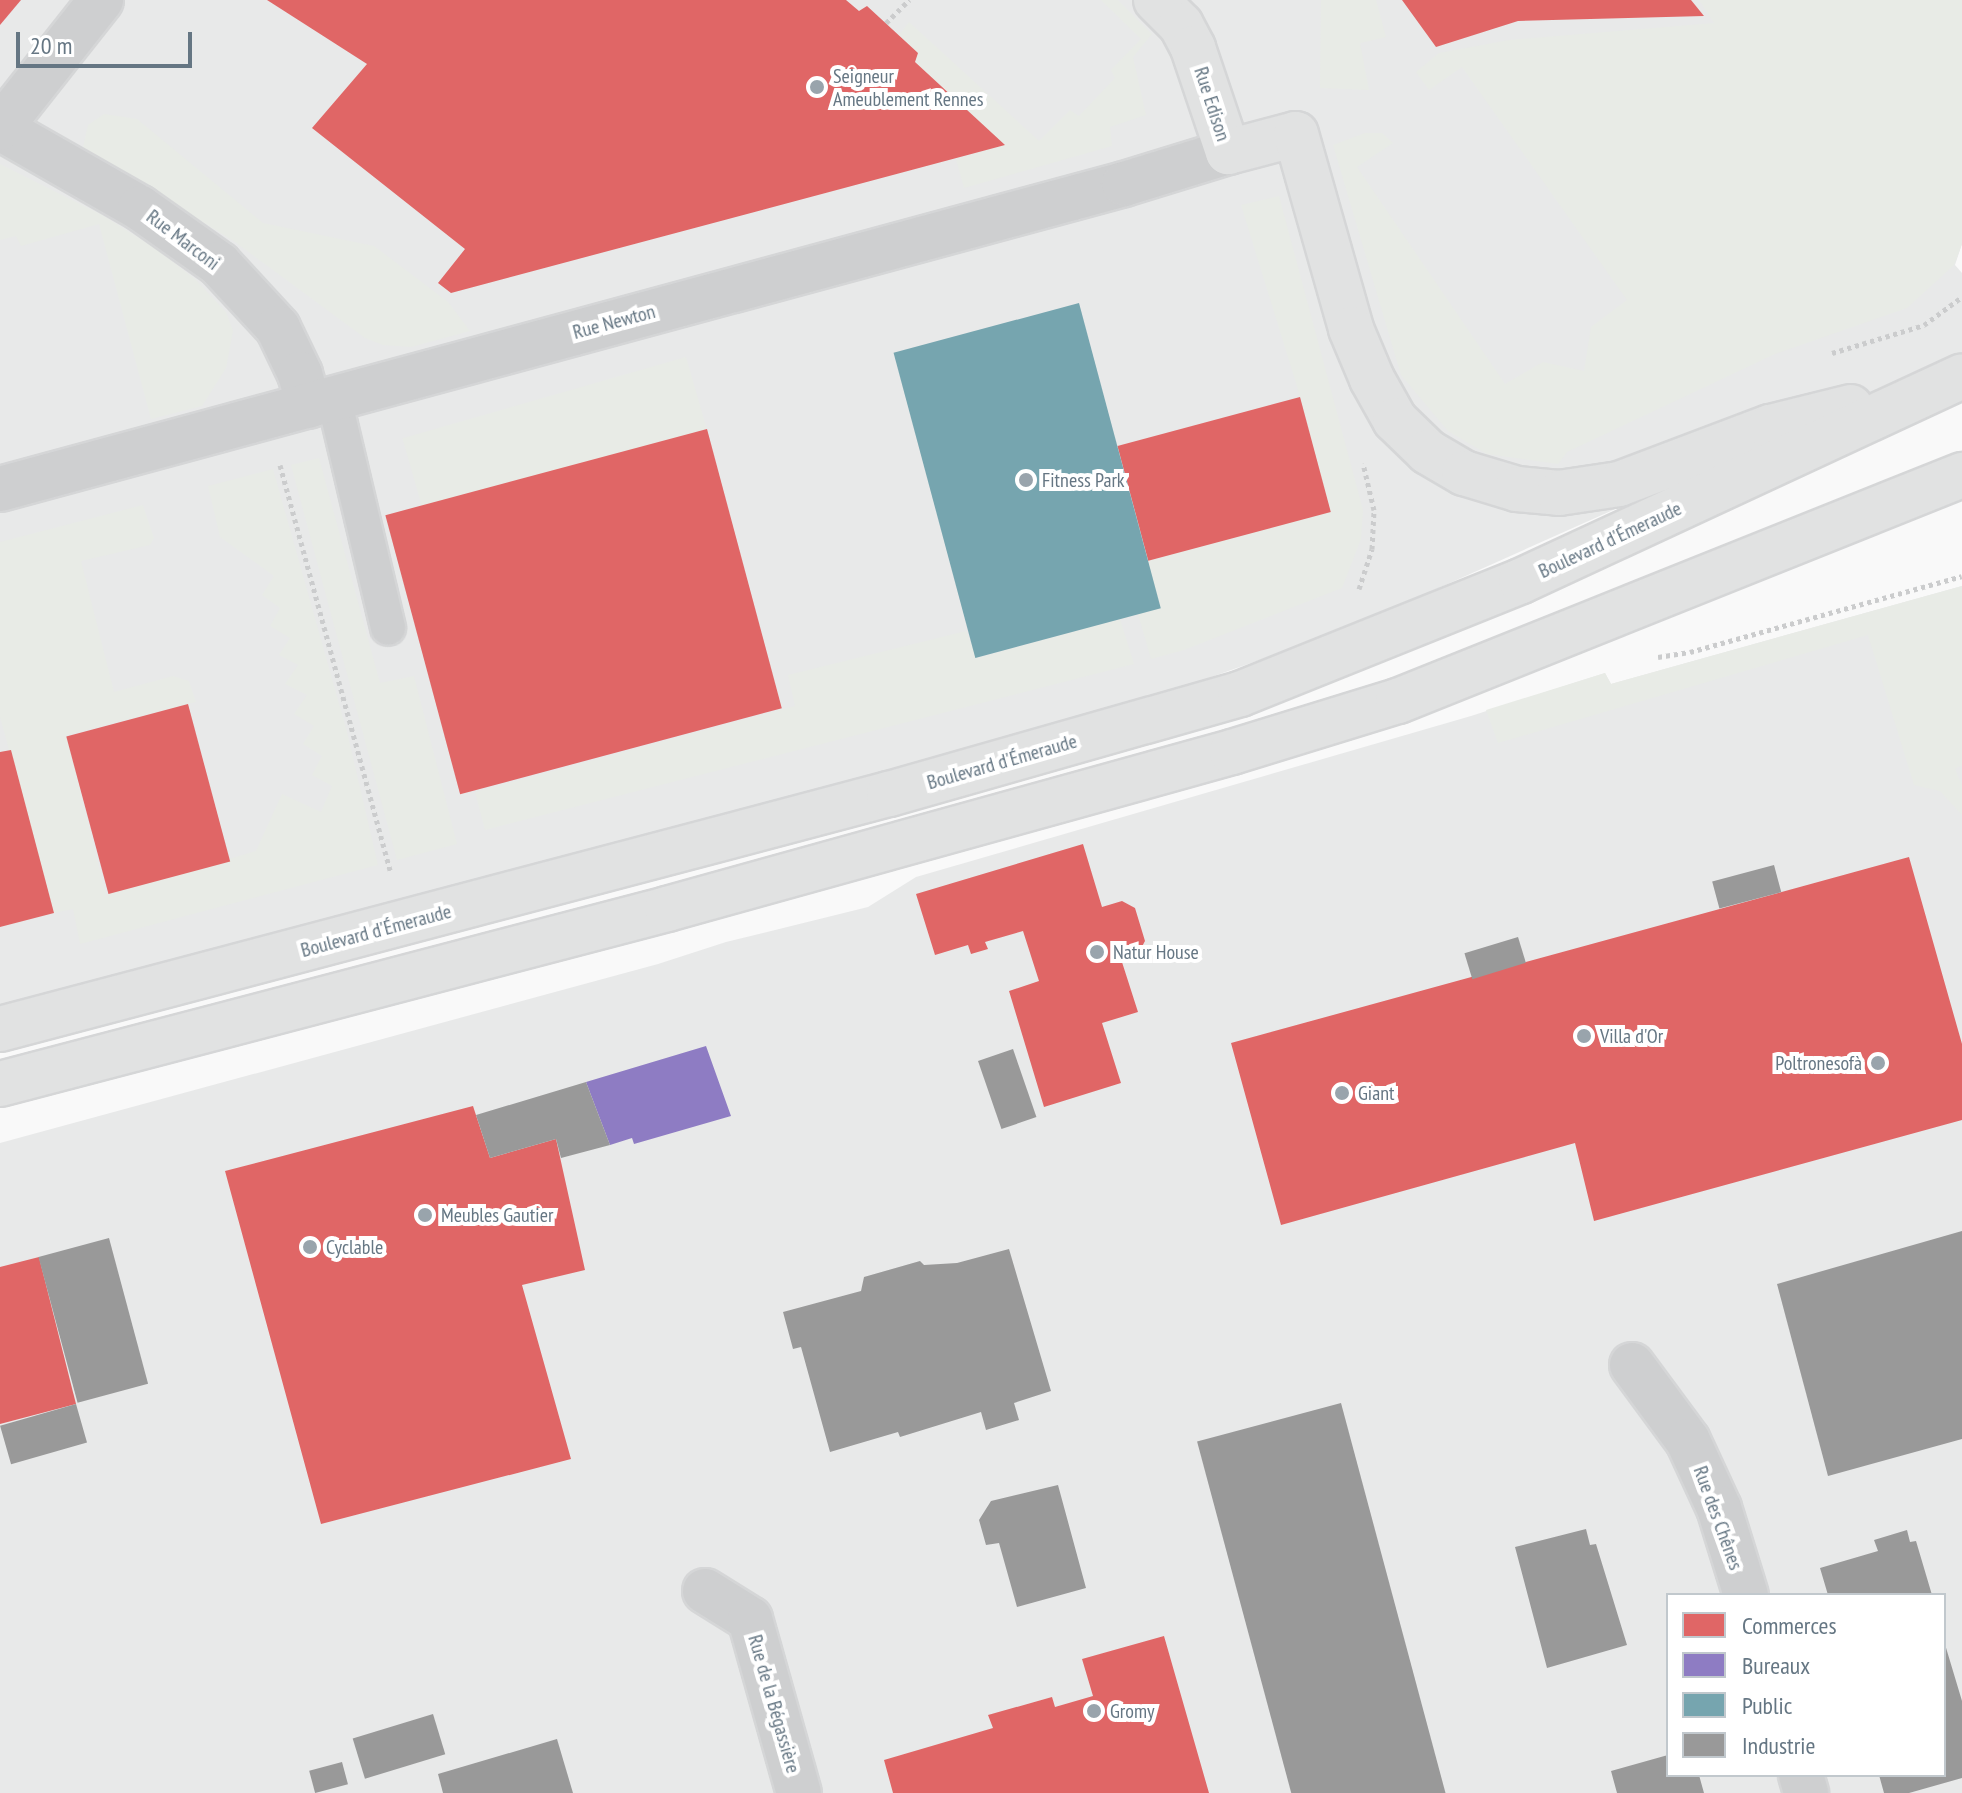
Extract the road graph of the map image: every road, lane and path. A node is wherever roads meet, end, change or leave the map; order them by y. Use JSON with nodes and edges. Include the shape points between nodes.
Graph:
{"nodes":[{"id":1,"x":101,"y":0,"type":"edge"},
{"id":2,"x":909,"y":0,"type":"edge"},
{"id":3,"x":1156,"y":0,"type":"edge"},
{"id":4,"x":886,"y":23,"type":"dead end"},
{"id":5,"x":0,"y":128,"type":"edge"},
{"id":6,"x":1228,"y":152,"type":"junction"},
{"id":7,"x":1962,"y":297,"type":"edge"},
{"id":8,"x":1829,"y":354,"type":"dead end"},
{"id":9,"x":1956,"y":379,"type":"edge"},
{"id":10,"x":322,"y":402,"type":"junction"},
{"id":11,"x":265,"y":417,"type":"junction"},
{"id":12,"x":1395,"y":420,"type":"junction"},
{"id":13,"x":1962,"y":475,"type":"edge"},
{"id":14,"x":0,"y":489,"type":"edge"},
{"id":15,"x":1371,"y":588,"type":"dead end"},
{"id":16,"x":388,"y":628,"type":"dead end"},
{"id":17,"x":405,"y":866,"type":"dead end"},
{"id":18,"x":390,"y":870,"type":"junction"},
{"id":19,"x":376,"y":874,"type":"dead end"},
{"id":20,"x":0,"y":1029,"type":"edge"},
{"id":21,"x":0,"y":1084,"type":"edge"},
{"id":22,"x":1632,"y":1365,"type":"dead end"},
{"id":23,"x":705,"y":1591,"type":"dead end"},
{"id":24,"x":1745,"y":1593,"type":"edge"},
{"id":25,"x":799,"y":1793,"type":"edge"}],
"edges":[{"from":1,"to":5,"type":"street"},
{"from":2,"to":4,"type":"path"},
{"from":3,"to":6,"type":"main road","name":"Rue Edison","via":[[1181,25],[1193,48]]},
{"from":5,"to":10,"type":"street","name":"Rue Marconi","via":[[140,208],[219,264],[278,328],[300,374]]},
{"from":6,"to":10,"type":"street","name":"Rue Newton"},
{"from":6,"to":12,"type":"main road","name":"Rue Edison","via":[[1296,134],[1351,329]]},
{"from":7,"to":8,"type":"path","via":[[1924,325]]},
{"from":9,"to":12,"type":"main road","via":[[1770,427],[1619,484],[1559,493],[1517,489],[1464,473],[1428,452]]},
{"from":9,"to":20,"type":"main road","name":"Boulevard d'Émeraude","via":[[1521,581],[1240,694],[889,794]]},
{"from":10,"to":11,"type":"street","name":"Rue Newton"},
{"from":10,"to":16,"type":"lane"},
{"from":11,"to":14,"type":"street","name":"Rue Newton"},
{"from":11,"to":18,"type":"path"},
{"from":12,"to":15,"type":"path","via":[[1366,448],[1363,467],[1374,510],[1372,549],[1358,593]]},
{"from":13,"to":21,"type":"main road","via":[[1398,701],[667,909]]},
{"from":17,"to":18,"type":"path"},
{"from":18,"to":19,"type":"path"},
{"from":22,"to":24,"type":"street","name":"Rue des Chênes","via":[[1688,1441],[1719,1508]]},
{"from":23,"to":25,"type":"street","name":"Rue de la Bégassière","via":[[750,1619]]}]}
